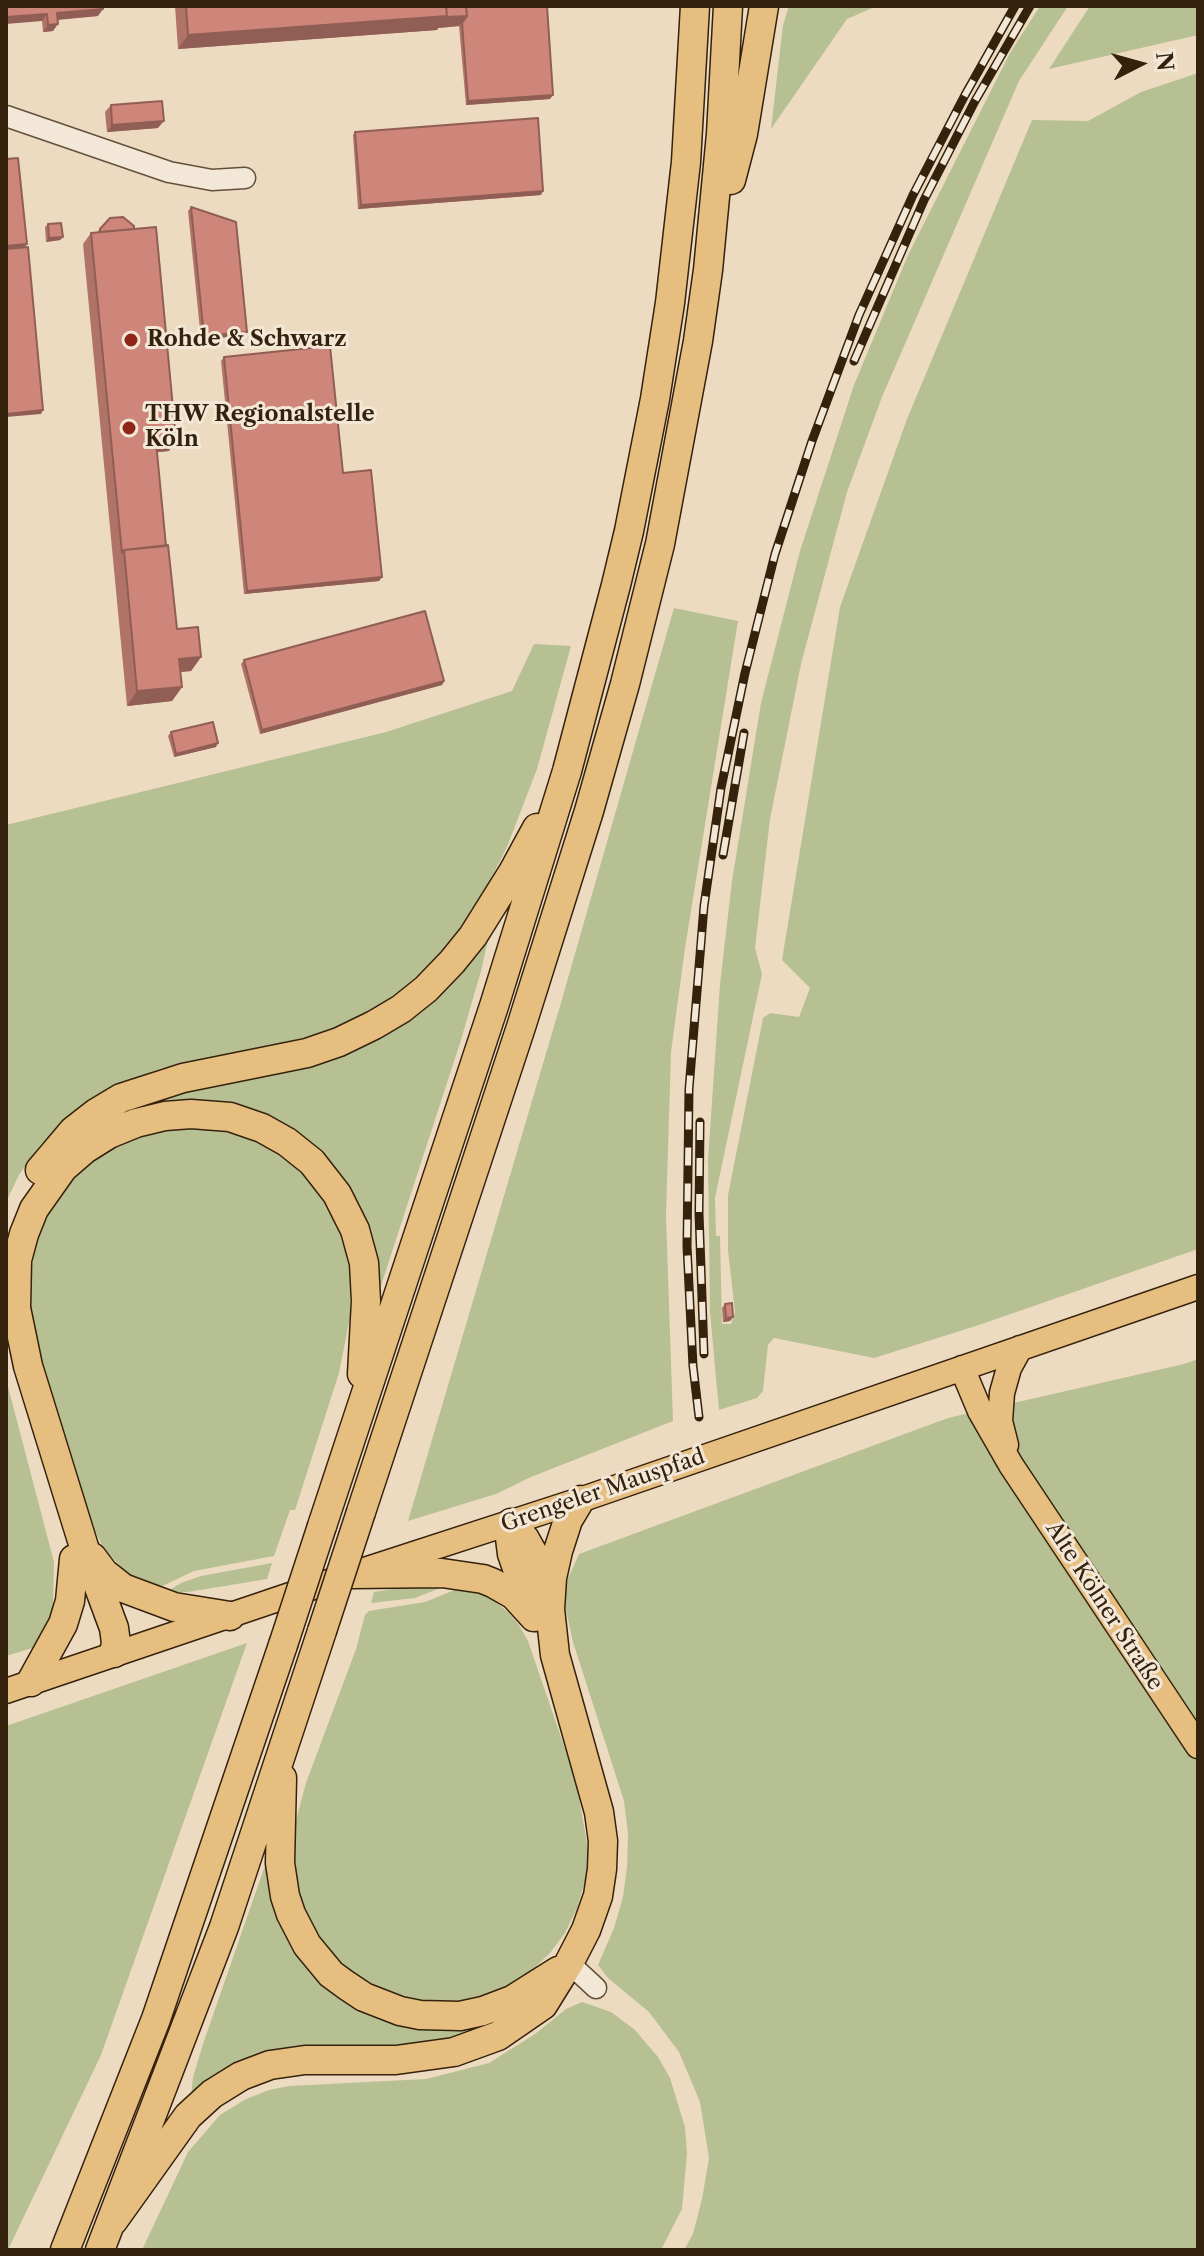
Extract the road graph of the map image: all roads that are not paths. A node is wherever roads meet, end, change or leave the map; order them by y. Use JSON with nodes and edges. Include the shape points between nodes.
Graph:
{"nodes":[{"id":1,"x":728,"y":6,"type":"edge"},
{"id":2,"x":764,"y":6,"type":"edge"},
{"id":3,"x":692,"y":13,"type":"edge"},
{"id":4,"x":6,"y":116,"type":"edge"},
{"id":5,"x":245,"y":178,"type":"dead end"},
{"id":6,"x":708,"y":270,"type":"junction"},
{"id":7,"x":567,"y":771,"type":"junction"},
{"id":8,"x":6,"y":1246,"type":"edge"},
{"id":9,"x":1198,"y":1287,"type":"edge"},
{"id":10,"x":6,"y":1333,"type":"edge"},
{"id":11,"x":1020,"y":1348,"type":"junction"},
{"id":12,"x":962,"y":1368,"type":"junction"},
{"id":13,"x":361,"y":1409,"type":"junction"},
{"id":14,"x":1011,"y":1465,"type":"junction"},
{"id":15,"x":580,"y":1500,"type":"junction"},
{"id":16,"x":511,"y":1523,"type":"junction"},
{"id":17,"x":79,"y":1553,"type":"junction"},
{"id":18,"x":352,"y":1574,"type":"junction"},
{"id":19,"x":542,"y":1613,"type":"junction"},
{"id":20,"x":230,"y":1616,"type":"junction"},
{"id":21,"x":114,"y":1653,"type":"junction"},
{"id":22,"x":18,"y":1686,"type":"edge"},
{"id":23,"x":284,"y":1745,"type":"junction"},
{"id":24,"x":1198,"y":1746,"type":"edge"},
{"id":25,"x":569,"y":1963,"type":"junction"},
{"id":26,"x":596,"y":1988,"type":"dead end"},
{"id":27,"x":113,"y":2221,"type":"junction"},
{"id":28,"x":65,"y":2250,"type":"edge"},
{"id":29,"x":100,"y":2250,"type":"edge"}],
"edges":[{"from":1,"to":6,"type":"highway"},
{"from":2,"to":6,"type":"highway","via":[[743,134]]},
{"from":3,"to":7,"type":"highway","via":[[686,162],[663,356],[629,531]]},
{"from":4,"to":5,"type":"street","via":[[169,172],[212,180]]},
{"from":6,"to":23,"type":"highway","bridge":true,"via":[[660,544],[589,811]]},
{"from":7,"to":8,"type":"highway","via":[[486,916],[426,989],[401,1009],[339,1042],[183,1078],[121,1098],[96,1113],[73,1131],[35,1176]]},
{"from":7,"to":13,"type":"highway"},
{"from":9,"to":11,"type":"main road","name":"Grengeler Mauspfad"},
{"from":10,"to":17,"type":"highway"},
{"from":11,"to":12,"type":"main road","name":"Grengeler Mauspfad"},
{"from":11,"to":14,"type":"main road","name":"Alte Kölner Straße","via":[[1004,1382],[1000,1409]]},
{"from":12,"to":14,"type":"main road","name":"Alte Kölner Straße"},
{"from":12,"to":15,"type":"main road","name":"Grengeler Mauspfad"},
{"from":13,"to":17,"type":"highway","via":[[364,1263],[337,1194],[312,1162],[262,1128],[211,1114],[165,1116],[109,1134],[63,1168],[47,1188],[24,1234],[15,1284],[28,1366]]},
{"from":13,"to":28,"type":"highway","bridge":true,"via":[[156,2019]]},
{"from":14,"to":24,"type":"main road","name":"Alte Kölner Straße"},
{"from":15,"to":16,"type":"main road","name":"Grengeler Mauspfad"},
{"from":15,"to":19,"type":"highway","via":[[568,1520]]},
{"from":16,"to":18,"type":"main road","name":"Grengeler Mauspfad"},
{"from":16,"to":19,"type":"highway","via":[[534,1555]]},
{"from":17,"to":20,"type":"highway","via":[[123,1588],[174,1607]]},
{"from":17,"to":21,"type":"highway","via":[[94,1627]]},
{"from":17,"to":22,"type":"highway","via":[[63,1624]]},
{"from":18,"to":19,"type":"highway","via":[[442,1573],[483,1579]]},
{"from":18,"to":20,"type":"main road","name":"Grengeler Mauspfad"},
{"from":19,"to":25,"type":"highway","via":[[592,1782],[603,1841],[598,1896]]},
{"from":20,"to":21,"type":"main road","name":"Grengeler Mauspfad"},
{"from":21,"to":22,"type":"main road","name":"Grengeler Mauspfad"},
{"from":23,"to":25,"type":"highway","via":[[280,1863],[285,1896],[307,1945],[331,1974],[381,2005],[420,2015],[460,2016],[512,2000]]},
{"from":23,"to":27,"type":"highway","via":[[224,1927]]},
{"from":25,"to":26,"type":"street"},
{"from":25,"to":27,"type":"highway","via":[[543,2005],[498,2036],[467,2049],[415,2058],[305,2060],[241,2076],[188,2116]]},
{"from":27,"to":29,"type":"highway"}]}
